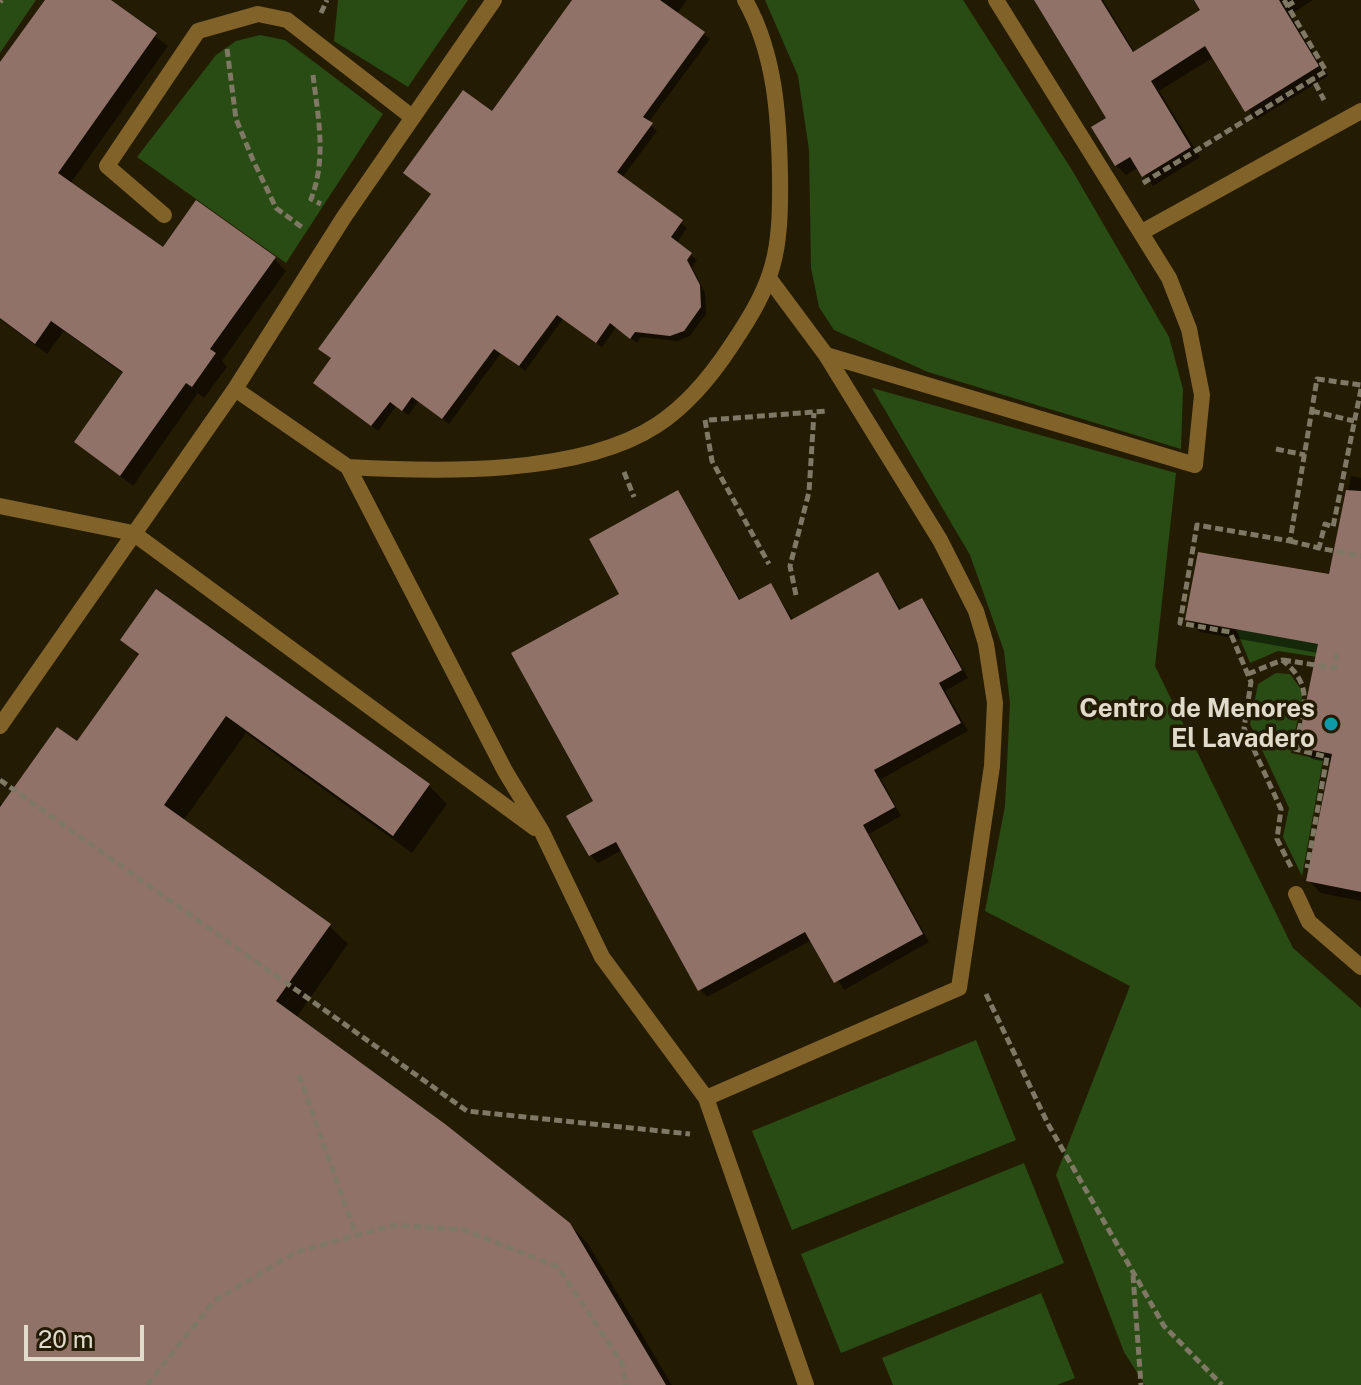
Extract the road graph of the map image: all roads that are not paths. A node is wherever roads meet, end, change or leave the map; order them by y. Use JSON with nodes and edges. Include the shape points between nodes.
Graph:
{"nodes":[{"id":1,"x":494,"y":0,"type":"edge"},
{"id":2,"x":745,"y":0,"type":"edge"},
{"id":3,"x":996,"y":0,"type":"edge"},
{"id":4,"x":1361,"y":111,"type":"edge"},
{"id":5,"x":412,"y":117,"type":"junction"},
{"id":6,"x":164,"y":215,"type":"dead end"},
{"id":7,"x":1142,"y":232,"type":"junction"},
{"id":8,"x":771,"y":281,"type":"junction"},
{"id":9,"x":826,"y":355,"type":"junction"},
{"id":10,"x":235,"y":389,"type":"junction"},
{"id":11,"x":348,"y":467,"type":"junction"},
{"id":12,"x":0,"y":506,"type":"edge"},
{"id":13,"x":133,"y":533,"type":"junction"},
{"id":14,"x":0,"y":726,"type":"edge"},
{"id":15,"x":542,"y":832,"type":"junction"},
{"id":16,"x":1296,"y":886,"type":"road end"},
{"id":17,"x":1360,"y":964,"type":"edge"},
{"id":18,"x":706,"y":1098,"type":"junction"},
{"id":19,"x":806,"y":1385,"type":"edge"}],
"edges":[{"from":1,"to":5,"type":"lane"},
{"from":2,"to":8,"type":"lane","via":[[758,23],[779,110],[781,222]]},
{"from":3,"to":7,"type":"lane"},
{"from":4,"to":7,"type":"lane"},
{"from":5,"to":6,"type":"lane","via":[[287,20],[258,14],[198,31],[107,166]]},
{"from":5,"to":10,"type":"lane"},
{"from":7,"to":9,"type":"lane","via":[[1169,278],[1189,329],[1202,395],[1195,465]]},
{"from":8,"to":9,"type":"lane"},
{"from":8,"to":11,"type":"lane","via":[[700,386],[657,425],[612,445],[535,466]]},
{"from":9,"to":18,"type":"lane","via":[[940,540],[976,611],[986,644],[995,703],[992,766],[959,988]]},
{"from":10,"to":11,"type":"lane"},
{"from":10,"to":13,"type":"lane"},
{"from":11,"to":15,"type":"lane","via":[[505,771]]},
{"from":12,"to":13,"type":"lane"},
{"from":13,"to":14,"type":"lane"},
{"from":13,"to":15,"type":"lane"},
{"from":15,"to":18,"type":"lane","via":[[602,957]]},
{"from":16,"to":17,"type":"lane","via":[[1309,922]]},
{"from":18,"to":19,"type":"lane"}]}
